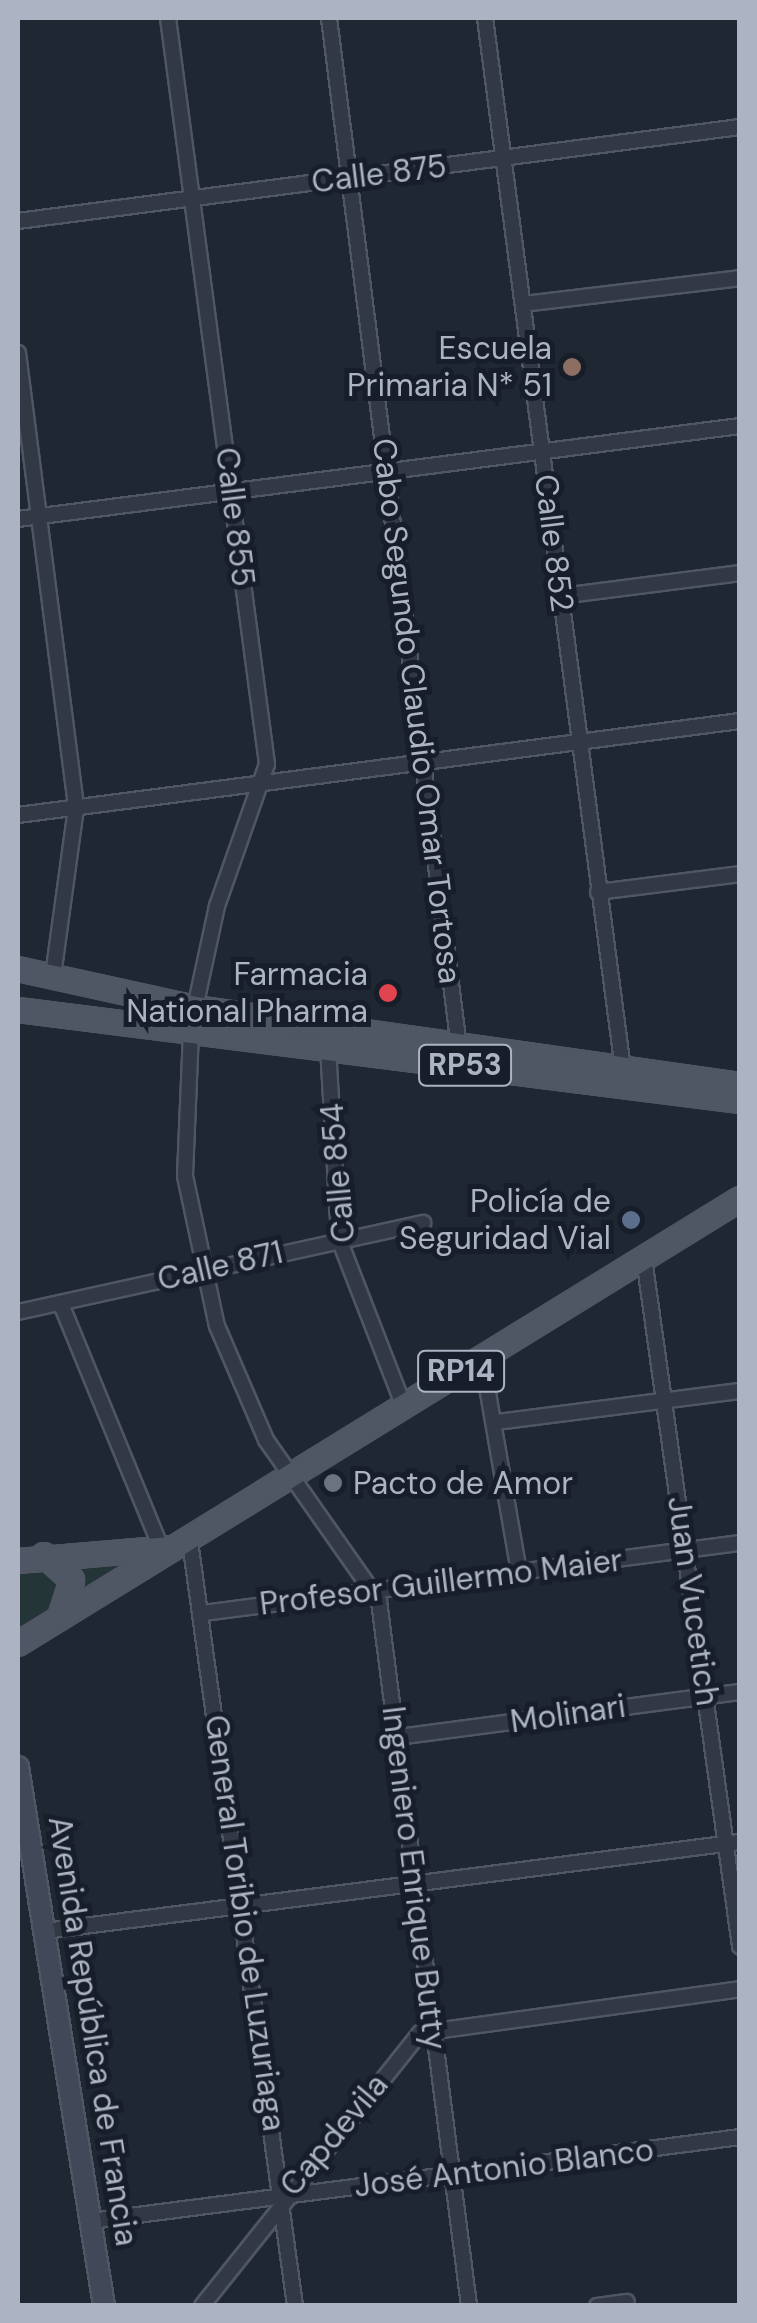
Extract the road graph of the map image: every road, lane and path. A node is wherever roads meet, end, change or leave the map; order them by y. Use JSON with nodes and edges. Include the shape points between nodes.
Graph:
{"nodes":[{"id":1,"x":168,"y":18,"type":"edge"},
{"id":2,"x":328,"y":18,"type":"edge"},
{"id":3,"x":485,"y":18,"type":"edge"},
{"id":4,"x":740,"y":126,"type":"edge"},
{"id":5,"x":504,"y":158,"type":"junction"},
{"id":6,"x":348,"y":178,"type":"junction"},
{"id":7,"x":194,"y":198,"type":"junction"},
{"id":8,"x":18,"y":220,"type":"edge"},
{"id":9,"x":740,"y":278,"type":"edge"},
{"id":10,"x":523,"y":304,"type":"junction"},
{"id":11,"x":18,"y":352,"type":"edge"},
{"id":12,"x":740,"y":426,"type":"edge"},
{"id":13,"x":542,"y":452,"type":"junction"},
{"id":14,"x":386,"y":470,"type":"junction"},
{"id":15,"x":231,"y":490,"type":"junction"},
{"id":16,"x":39,"y":516,"type":"junction"},
{"id":17,"x":18,"y":519,"type":"edge"},
{"id":18,"x":740,"y":573,"type":"edge"},
{"id":19,"x":561,"y":596,"type":"junction"},
{"id":20,"x":740,"y":721,"type":"edge"},
{"id":21,"x":580,"y":741,"type":"junction"},
{"id":22,"x":425,"y":764,"type":"junction"},
{"id":23,"x":262,"y":785,"type":"junction"},
{"id":24,"x":76,"y":808,"type":"junction"},
{"id":25,"x":18,"y":816,"type":"edge"},
{"id":26,"x":740,"y":874,"type":"edge"},
{"id":27,"x":598,"y":892,"type":"junction"},
{"id":28,"x":18,"y":969,"type":"edge"},
{"id":29,"x":53,"y":974,"type":"junction"},
{"id":30,"x":18,"y":984,"type":"edge"},
{"id":31,"x":195,"y":1008,"type":"junction"},
{"id":32,"x":18,"y":1010,"type":"edge"},
{"id":33,"x":191,"y":1032,"type":"junction"},
{"id":34,"x":328,"y":1047,"type":"junction"},
{"id":35,"x":459,"y":1047,"type":"junction"},
{"id":36,"x":622,"y":1069,"type":"junction"},
{"id":37,"x":740,"y":1084,"type":"edge"},
{"id":38,"x":740,"y":1101,"type":"edge"},
{"id":39,"x":740,"y":1199,"type":"edge"},
{"id":40,"x":423,"y":1223,"type":"dead end"},
{"id":41,"x":338,"y":1239,"type":"junction"},
{"id":42,"x":644,"y":1258,"type":"junction"},
{"id":43,"x":201,"y":1269,"type":"junction"},
{"id":44,"x":60,"y":1304,"type":"junction"},
{"id":45,"x":18,"y":1312,"type":"edge"},
{"id":46,"x":482,"y":1358,"type":"junction"},
{"id":47,"x":740,"y":1391,"type":"edge"},
{"id":48,"x":667,"y":1400,"type":"junction"},
{"id":49,"x":404,"y":1407,"type":"junction"},
{"id":50,"x":497,"y":1422,"type":"junction"},
{"id":51,"x":290,"y":1479,"type":"junction"},
{"id":52,"x":740,"y":1543,"type":"edge"},
{"id":53,"x":178,"y":1545,"type":"junction"},
{"id":54,"x":686,"y":1550,"type":"junction"},
{"id":55,"x":28,"y":1556,"type":"edge"},
{"id":56,"x":519,"y":1572,"type":"junction"},
{"id":57,"x":376,"y":1591,"type":"junction"},
{"id":58,"x":203,"y":1613,"type":"junction"},
{"id":59,"x":60,"y":1618,"type":"junction"},
{"id":60,"x":18,"y":1644,"type":"edge"},
{"id":61,"x":740,"y":1692,"type":"edge"},
{"id":62,"x":706,"y":1696,"type":"junction"},
{"id":63,"x":398,"y":1737,"type":"junction"},
{"id":64,"x":18,"y":1767,"type":"edge"},
{"id":65,"x":21,"y":1816,"type":"edge"},
{"id":66,"x":732,"y":1843,"type":"edge"},
{"id":67,"x":415,"y":1882,"type":"junction"},
{"id":68,"x":244,"y":1905,"type":"junction"},
{"id":69,"x":44,"y":1931,"type":"junction"},
{"id":70,"x":740,"y":1946,"type":"edge"},
{"id":71,"x":740,"y":1989,"type":"edge"},
{"id":72,"x":432,"y":2028,"type":"junction"},
{"id":73,"x":740,"y":2137,"type":"edge"},
{"id":74,"x":452,"y":2175,"type":"junction"},
{"id":75,"x":282,"y":2197,"type":"junction"},
{"id":76,"x":90,"y":2221,"type":"junction"},
{"id":77,"x":627,"y":2302,"type":"dead end"},
{"id":78,"x":104,"y":2306,"type":"edge"},
{"id":79,"x":202,"y":2306,"type":"edge"},
{"id":80,"x":295,"y":2306,"type":"edge"},
{"id":81,"x":469,"y":2306,"type":"edge"},
{"id":82,"x":597,"y":2306,"type":"edge"}],
"edges":[{"from":1,"to":7,"type":"street","name":"Calle 855"},
{"from":2,"to":6,"type":"street","name":"Cabo Segundo Claudio Omar Tortosa"},
{"from":3,"to":5,"type":"street","name":"Calle 852"},
{"from":4,"to":5,"type":"street","name":"Calle 875"},
{"from":5,"to":6,"type":"street","name":"Calle 875"},
{"from":5,"to":10,"type":"street","name":"Calle 852"},
{"from":6,"to":7,"type":"street","name":"Calle 875"},
{"from":6,"to":14,"type":"street","name":"Cabo Segundo Claudio Omar Tortosa"},
{"from":7,"to":8,"type":"street","name":"Calle 875"},
{"from":7,"to":15,"type":"street","name":"Calle 855"},
{"from":9,"to":10,"type":"street"},
{"from":10,"to":13,"type":"street","name":"Calle 852"},
{"from":11,"to":16,"type":"street"},
{"from":12,"to":13,"type":"street"},
{"from":13,"to":14,"type":"street"},
{"from":13,"to":19,"type":"street","name":"Calle 852"},
{"from":14,"to":15,"type":"street"},
{"from":14,"to":22,"type":"street","name":"Cabo Segundo Claudio Omar Tortosa"},
{"from":15,"to":16,"type":"street"},
{"from":15,"to":23,"type":"street","name":"Calle 855","via":[[267,764]]},
{"from":16,"to":17,"type":"street"},
{"from":16,"to":24,"type":"street"},
{"from":18,"to":19,"type":"street"},
{"from":19,"to":21,"type":"street","name":"Calle 852"},
{"from":20,"to":21,"type":"street"},
{"from":21,"to":22,"type":"street"},
{"from":21,"to":27,"type":"street","name":"Calle 852"},
{"from":22,"to":23,"type":"street"},
{"from":22,"to":35,"type":"street","name":"Cabo Segundo Claudio Omar Tortosa"},
{"from":23,"to":24,"type":"street"},
{"from":23,"to":31,"type":"street","name":"Calle 855","via":[[217,906]]},
{"from":24,"to":25,"type":"street"},
{"from":24,"to":29,"type":"street"},
{"from":26,"to":27,"type":"street"},
{"from":27,"to":36,"type":"street","name":"Calle 852"},
{"from":28,"to":29,"type":"main road","number":"RP53"},
{"from":29,"to":31,"type":"main road","number":"RP53"},
{"from":30,"to":31,"type":"main road","number":"RP53"},
{"from":31,"to":35,"type":"main road","number":"RP53"},
{"from":32,"to":33,"type":"main road","number":"RP53"},
{"from":33,"to":34,"type":"main road","number":"RP53"},
{"from":33,"to":43,"type":"street","name":"Ingeniero Enrique Butty","via":[[184,1152]]},
{"from":34,"to":38,"type":"main road","number":"RP53"},
{"from":34,"to":41,"type":"street","name":"Calle 854"},
{"from":35,"to":36,"type":"main road","number":"RP53"},
{"from":36,"to":37,"type":"main road","number":"RP53"},
{"from":39,"to":42,"type":"main road","number":"RP14"},
{"from":40,"to":41,"type":"street","name":"Calle 871"},
{"from":41,"to":43,"type":"street","name":"Calle 871"},
{"from":41,"to":49,"type":"street","name":"Calle 854"},
{"from":42,"to":46,"type":"main road","number":"RP14"},
{"from":42,"to":48,"type":"street","name":"Juan Vucetich"},
{"from":43,"to":44,"type":"street","name":"Calle 871"},
{"from":43,"to":51,"type":"street","name":"Ingeniero Enrique Butty","via":[[235,1378]]},
{"from":44,"to":45,"type":"street","name":"Calle 871"},
{"from":44,"to":53,"type":"street","name":"General Toribio de Luzuriaga"},
{"from":46,"to":49,"type":"main road","number":"RP14"},
{"from":46,"to":50,"type":"street"},
{"from":47,"to":48,"type":"street"},
{"from":48,"to":50,"type":"street"},
{"from":48,"to":54,"type":"street","name":"Juan Vucetich"},
{"from":49,"to":51,"type":"main road","number":"RP14"},
{"from":50,"to":56,"type":"street"},
{"from":51,"to":53,"type":"main road","number":"RP14"},
{"from":51,"to":57,"type":"street","name":"Ingeniero Enrique Butty"},
{"from":52,"to":54,"type":"street","name":"Profesor Guillermo Maier"},
{"from":53,"to":55,"type":"main road","number":"RP14"},
{"from":53,"to":58,"type":"street","name":"General Toribio de Luzuriaga"},
{"from":53,"to":59,"type":"main road","number":"RP14"},
{"from":54,"to":56,"type":"street","name":"Profesor Guillermo Maier"},
{"from":54,"to":62,"type":"street","name":"Juan Vucetich"},
{"from":55,"to":59,"type":"main road","via":[[72,1580]]},
{"from":56,"to":57,"type":"street","name":"Profesor Guillermo Maier"},
{"from":57,"to":58,"type":"street","name":"Profesor Guillermo Maier"},
{"from":57,"to":63,"type":"street","name":"Ingeniero Enrique Butty"},
{"from":58,"to":68,"type":"street","name":"General Toribio de Luzuriaga"},
{"from":59,"to":60,"type":"main road"},
{"from":61,"to":62,"type":"street","name":"Molinari"},
{"from":62,"to":63,"type":"street","name":"Molinari"},
{"from":62,"to":66,"type":"street","name":"Juan Vucetich"},
{"from":63,"to":67,"type":"street","name":"Ingeniero Enrique Butty"},
{"from":64,"to":65,"type":"main road","name":"Avenida República de Francia"},
{"from":65,"to":69,"type":"main road","name":"Avenida República de Francia"},
{"from":66,"to":67,"type":"street"},
{"from":66,"to":70,"type":"street","name":"Juan Vucetich"},
{"from":67,"to":68,"type":"street"},
{"from":67,"to":72,"type":"street","name":"Ingeniero Enrique Butty"},
{"from":68,"to":69,"type":"street"},
{"from":68,"to":75,"type":"street","name":"General Toribio de Luzuriaga"},
{"from":69,"to":76,"type":"main road","name":"Avenida República de Francia"},
{"from":71,"to":72,"type":"street"},
{"from":72,"to":74,"type":"street","name":"Ingeniero Enrique Butty"},
{"from":72,"to":75,"type":"street","name":"Capdevila"},
{"from":73,"to":74,"type":"street","name":"José Antonio Blanco"},
{"from":74,"to":75,"type":"street","name":"José Antonio Blanco"},
{"from":74,"to":81,"type":"street","name":"Ingeniero Enrique Butty"},
{"from":75,"to":76,"type":"street","name":"José Antonio Blanco"},
{"from":75,"to":79,"type":"street","name":"Capdevila"},
{"from":75,"to":80,"type":"street","name":"General Toribio de Luzuriaga"},
{"from":76,"to":78,"type":"main road","name":"Avenida República de Francia"},
{"from":77,"to":82,"type":"street"}]}
